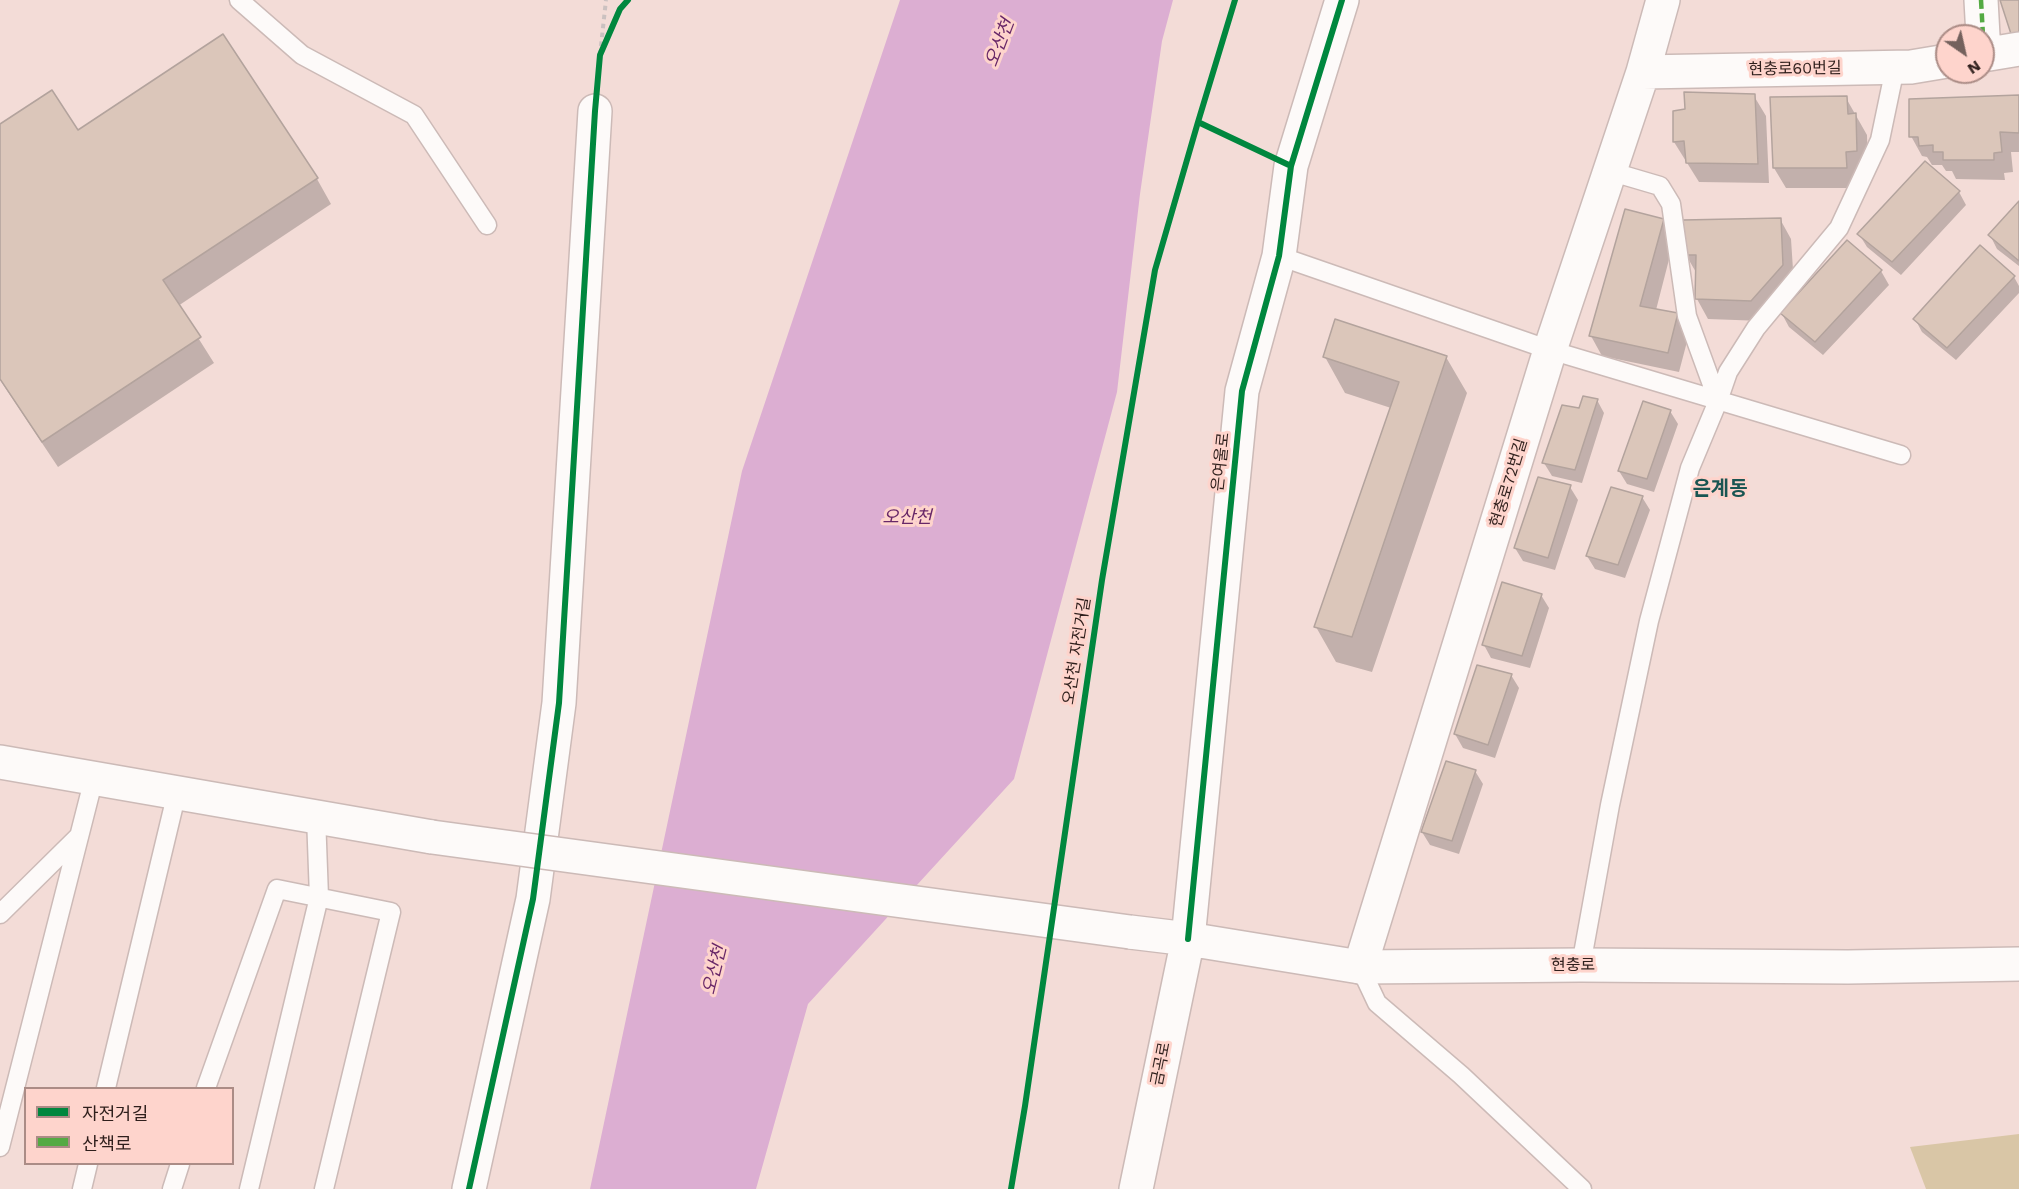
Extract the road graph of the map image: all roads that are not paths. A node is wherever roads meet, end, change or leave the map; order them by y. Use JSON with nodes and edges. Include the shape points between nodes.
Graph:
{"nodes":[{"id":1,"x":239,"y":0,"type":"edge"},
{"id":2,"x":1342,"y":0,"type":"edge"},
{"id":3,"x":1663,"y":0,"type":"edge"},
{"id":4,"x":1981,"y":0,"type":"edge"},
{"id":5,"x":1982,"y":24,"type":"edge"},
{"id":6,"x":2019,"y":49,"type":"edge"},
{"id":7,"x":1995,"y":53,"type":"edge"},
{"id":8,"x":1935,"y":63,"type":"edge"},
{"id":9,"x":1895,"y":68,"type":"junction"},
{"id":10,"x":1643,"y":72,"type":"junction"},
{"id":11,"x":595,"y":111,"type":"road end"},
{"id":12,"x":1610,"y":171,"type":"junction"},
{"id":13,"x":487,"y":225,"type":"dead end"},
{"id":14,"x":1279,"y":256,"type":"junction"},
{"id":15,"x":1550,"y":350,"type":"junction"},
{"id":16,"x":1718,"y":401,"type":"junction"},
{"id":17,"x":1901,"y":455,"type":"dead end"},
{"id":18,"x":0,"y":762,"type":"edge"},
{"id":19,"x":94,"y":778,"type":"junction"},
{"id":20,"x":177,"y":792,"type":"junction"},
{"id":21,"x":316,"y":816,"type":"junction"},
{"id":22,"x":79,"y":836,"type":"junction"},
{"id":23,"x":319,"y":897,"type":"junction"},
{"id":24,"x":0,"y":914,"type":"edge"},
{"id":25,"x":1188,"y":939,"type":"junction"},
{"id":26,"x":2019,"y":964,"type":"edge"},
{"id":27,"x":1581,"y":965,"type":"junction"},
{"id":28,"x":1360,"y":967,"type":"junction"},
{"id":29,"x":106,"y":1087,"type":"edge"},
{"id":30,"x":207,"y":1087,"type":"edge"},
{"id":31,"x":0,"y":1147,"type":"edge"},
{"id":32,"x":88,"y":1165,"type":"edge"},
{"id":33,"x":180,"y":1165,"type":"edge"},
{"id":34,"x":82,"y":1189,"type":"edge"},
{"id":35,"x":172,"y":1189,"type":"edge"},
{"id":36,"x":249,"y":1189,"type":"edge"},
{"id":37,"x":324,"y":1189,"type":"edge"},
{"id":38,"x":469,"y":1189,"type":"edge"},
{"id":39,"x":1136,"y":1189,"type":"edge"},
{"id":40,"x":1582,"y":1189,"type":"edge"}],
"edges":[{"from":1,"to":13,"type":"lane","via":[[302,55],[414,116]]},
{"from":2,"to":14,"type":"street","name":"은여울로","via":[[1291,166]]},
{"from":3,"to":10,"type":"street","name":"현충로72번길"},
{"from":4,"to":5,"type":"street"},
{"from":6,"to":7,"type":"street"},
{"from":8,"to":9,"type":"street","name":"현충로60번길"},
{"from":9,"to":10,"type":"street","name":"현충로60번길"},
{"from":9,"to":16,"type":"lane","via":[[1880,140],[1839,228],[1756,328],[1728,372]]},
{"from":10,"to":12,"type":"street","name":"현충로72번길"},
{"from":11,"to":38,"type":"street","via":[[559,703],[533,899]]},
{"from":12,"to":15,"type":"street","name":"현충로72번길"},
{"from":12,"to":16,"type":"lane","via":[[1660,186],[1671,204],[1687,316]]},
{"from":14,"to":15,"type":"lane"},
{"from":14,"to":25,"type":"street","name":"은여울로","via":[[1242,391]]},
{"from":15,"to":16,"type":"lane"},
{"from":15,"to":28,"type":"street","name":"현충로72번길"},
{"from":16,"to":17,"type":"lane"},
{"from":16,"to":27,"type":"lane","via":[[1690,468],[1649,621]]},
{"from":18,"to":19,"type":"street","name":"현충로"},
{"from":19,"to":20,"type":"street","name":"현충로"},
{"from":19,"to":22,"type":"lane"},
{"from":20,"to":21,"type":"street","name":"현충로"},
{"from":20,"to":29,"type":"lane"},
{"from":21,"to":23,"type":"lane"},
{"from":21,"to":25,"type":"street","name":"현충로","bridge":true,"via":[[432,837]]},
{"from":22,"to":24,"type":"lane"},
{"from":22,"to":31,"type":"lane"},
{"from":23,"to":30,"type":"lane","via":[[277,889]]},
{"from":23,"to":36,"type":"lane"},
{"from":23,"to":37,"type":"lane","via":[[391,912]]},
{"from":25,"to":28,"type":"street","name":"현충로"},
{"from":25,"to":39,"type":"street","name":"금곡로"},
{"from":26,"to":27,"type":"street","name":"현충로"},
{"from":27,"to":28,"type":"street","name":"현충로"},
{"from":28,"to":40,"type":"lane","via":[[1377,1003],[1461,1075]]},
{"from":32,"to":34,"type":"lane"},
{"from":33,"to":35,"type":"lane"}]}
